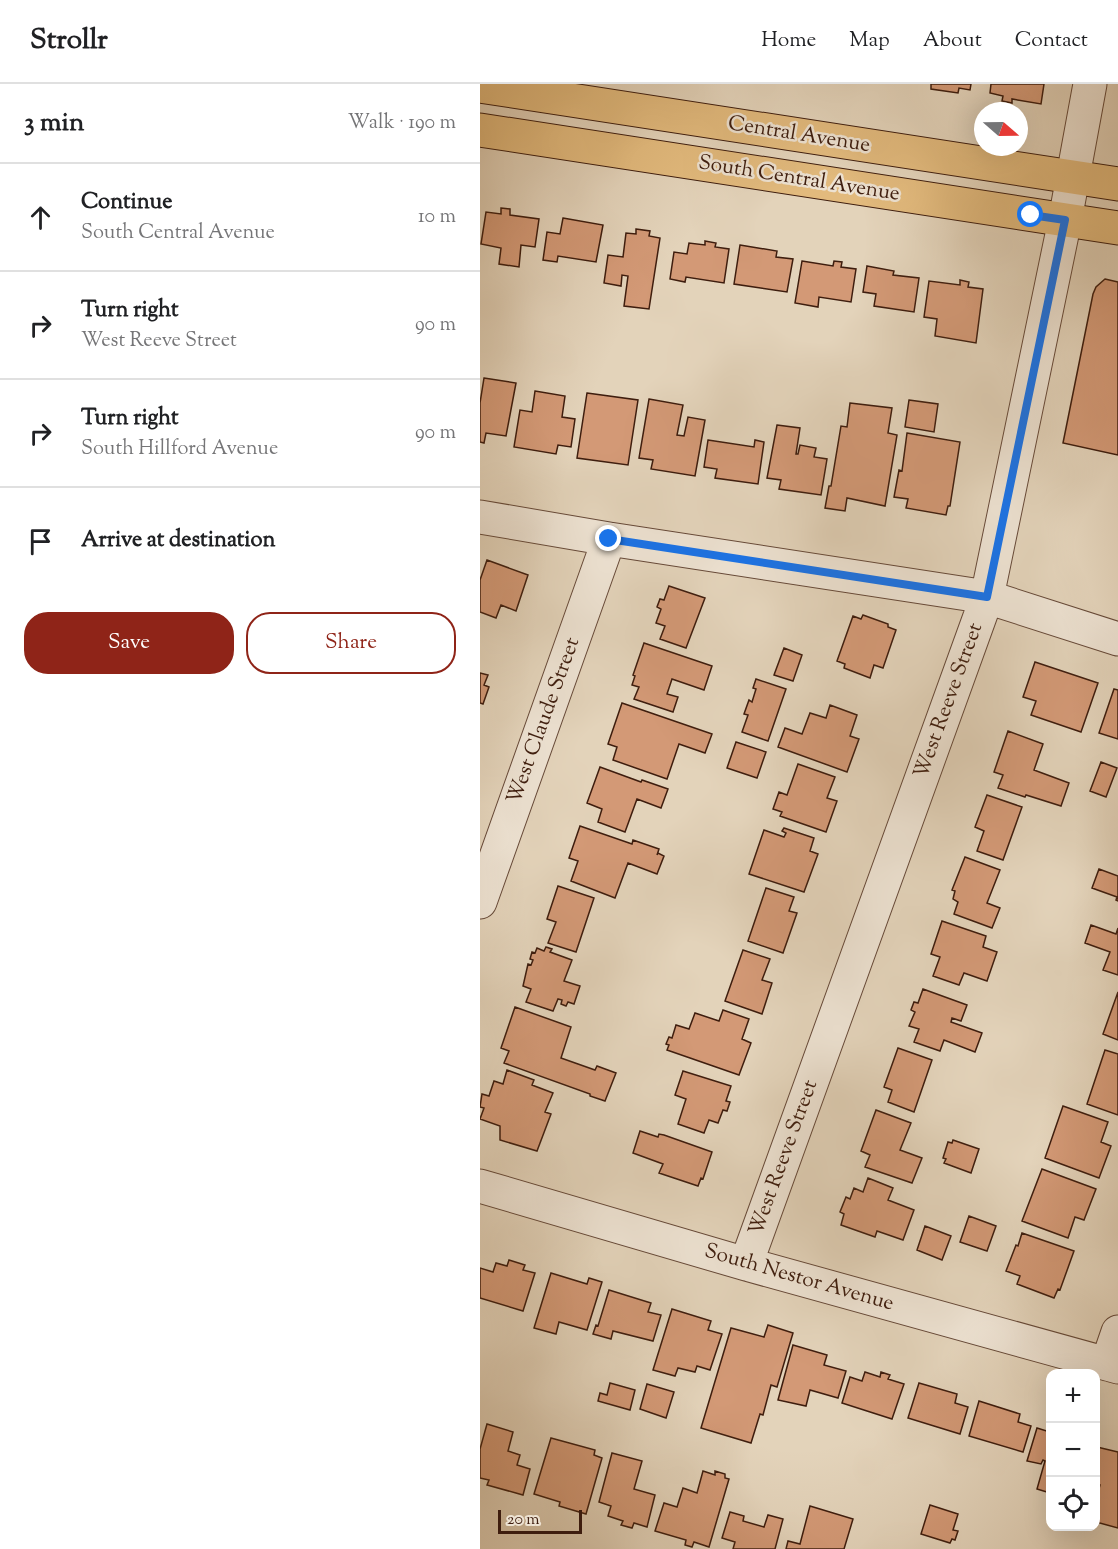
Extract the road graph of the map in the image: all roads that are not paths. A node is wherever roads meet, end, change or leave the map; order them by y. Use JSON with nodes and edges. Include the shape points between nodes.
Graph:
{"nodes":[{"id":1,"x":1090,"y":84,"type":"edge"},
{"id":2,"x":480,"y":86,"type":"edge"},
{"id":3,"x":480,"y":130,"type":"edge"},
{"id":4,"x":1073,"y":177,"type":"junction"},
{"id":5,"x":1118,"y":184,"type":"edge"},
{"id":6,"x":1065,"y":220,"type":"junction"},
{"id":7,"x":1118,"y":228,"type":"edge"},
{"id":8,"x":480,"y":517,"type":"edge"},
{"id":9,"x":609,"y":539,"type":"junction"},
{"id":10,"x":987,"y":597,"type":"junction"},
{"id":11,"x":1118,"y":639,"type":"edge"},
{"id":12,"x":480,"y":902,"type":"edge"},
{"id":13,"x":480,"y":1186,"type":"edge"},
{"id":14,"x":746,"y":1264,"type":"junction"},
{"id":15,"x":1118,"y":1332,"type":"edge"},
{"id":16,"x":1112,"y":1365,"type":"edge"}],
"edges":[{"from":1,"to":4,"type":"street","name":"West Reeve Street"},
{"from":2,"to":4,"type":"main road","name":"Central Avenue"},
{"from":3,"to":6,"type":"main road","name":"South Central Avenue"},
{"from":4,"to":5,"type":"main road","name":"Central Avenue"},
{"from":4,"to":6,"type":"street","name":"West Reeve Street"},
{"from":6,"to":7,"type":"main road","name":"South Central Avenue"},
{"from":6,"to":10,"type":"street","name":"West Reeve Street"},
{"from":8,"to":9,"type":"street"},
{"from":9,"to":10,"type":"street"},
{"from":9,"to":12,"type":"street","name":"West Claude Street"},
{"from":10,"to":11,"type":"street"},
{"from":10,"to":14,"type":"street","name":"West Reeve Street"},
{"from":13,"to":14,"type":"street","name":"South Nestor Avenue"},
{"from":14,"to":16,"type":"street","name":"South Nestor Avenue"},
{"from":15,"to":16,"type":"street"}]}
